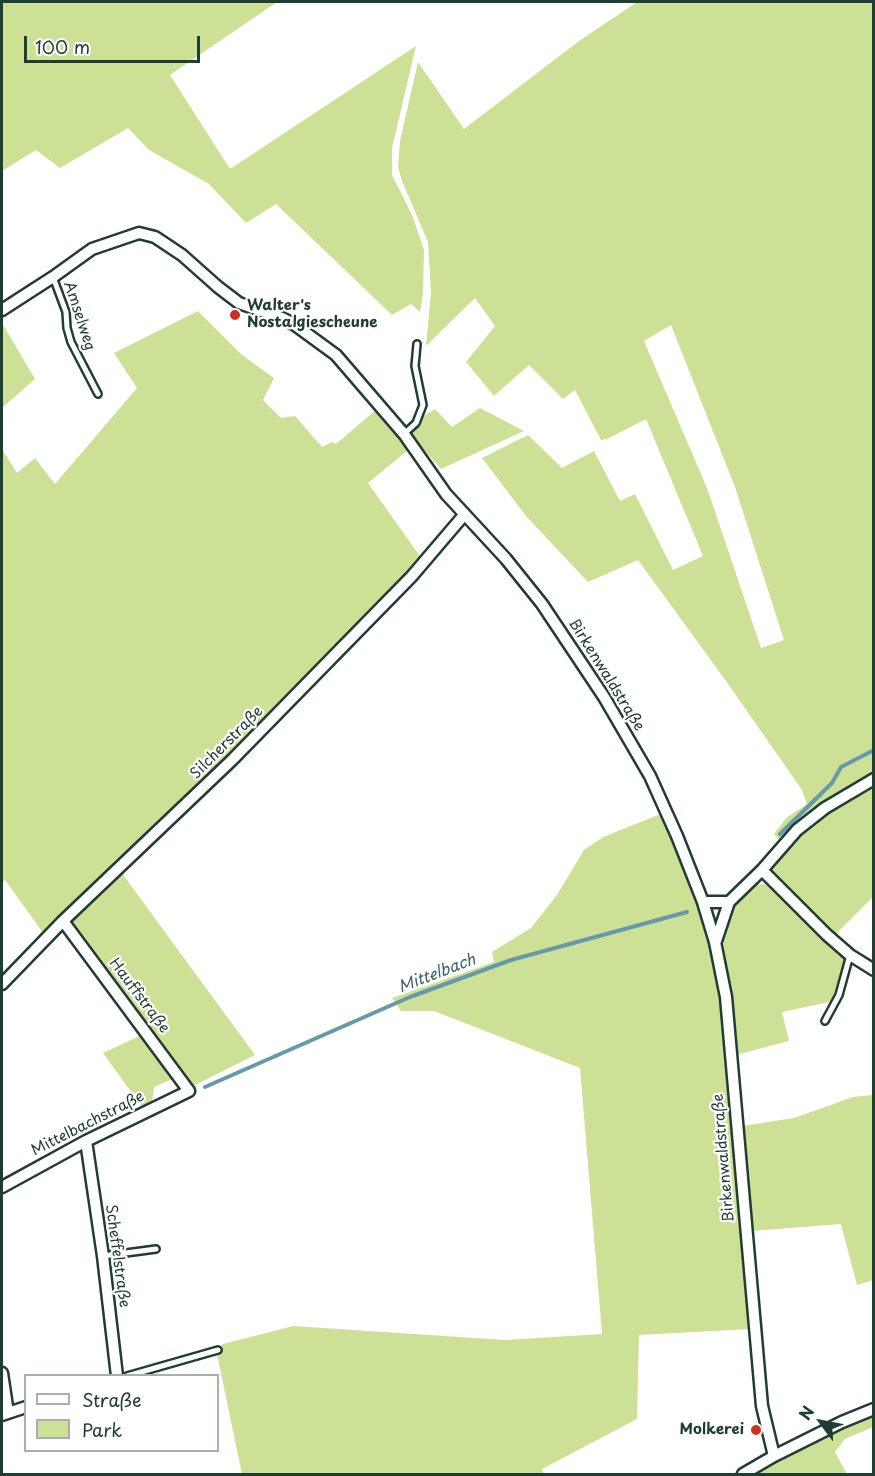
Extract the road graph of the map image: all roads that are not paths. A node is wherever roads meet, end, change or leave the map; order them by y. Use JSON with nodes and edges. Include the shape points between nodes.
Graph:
{"nodes":[{"id":1,"x":53,"y":277,"type":"junction"},
{"id":2,"x":4,"y":308,"type":"edge"},
{"id":3,"x":417,"y":344,"type":"dead end"},
{"id":4,"x":98,"y":394,"type":"dead end"},
{"id":5,"x":404,"y":434,"type":"junction"},
{"id":6,"x":464,"y":515,"type":"junction"},
{"id":7,"x":873,"y":779,"type":"edge"},
{"id":8,"x":762,"y":870,"type":"junction"},
{"id":9,"x":703,"y":902,"type":"junction"},
{"id":10,"x":729,"y":902,"type":"junction"},
{"id":11,"x":63,"y":921,"type":"junction"},
{"id":12,"x":716,"y":942,"type":"junction"},
{"id":13,"x":850,"y":955,"type":"junction"},
{"id":14,"x":873,"y":970,"type":"edge"},
{"id":15,"x":2,"y":984,"type":"edge"},
{"id":16,"x":825,"y":1021,"type":"dead end"},
{"id":17,"x":189,"y":1090,"type":"joint"},
{"id":18,"x":86,"y":1141,"type":"junction"},
{"id":19,"x":2,"y":1187,"type":"edge"},
{"id":20,"x":156,"y":1249,"type":"dead end"},
{"id":21,"x":103,"y":1256,"type":"junction"},
{"id":22,"x":218,"y":1350,"type":"dead end"},
{"id":23,"x":2,"y":1373,"type":"edge"},
{"id":24,"x":117,"y":1374,"type":"edge"},
{"id":25,"x":134,"y":1374,"type":"edge"},
{"id":26,"x":24,"y":1408,"type":"edge"},
{"id":27,"x":873,"y":1409,"type":"edge"},
{"id":28,"x":5,"y":1414,"type":"edge"},
{"id":29,"x":774,"y":1456,"type":"junction"},
{"id":30,"x":743,"y":1474,"type":"edge"}],
"edges":[{"from":1,"to":2,"type":"street","name":"Birkenwaldstraße"},
{"from":1,"to":4,"type":"lane","name":"Amselweg","via":[[66,312],[71,342]]},
{"from":1,"to":5,"type":"street","name":"Birkenwaldstraße","via":[[92,249],[139,233],[155,237],[239,303],[282,318],[315,338],[336,355]]},
{"from":3,"to":5,"type":"lane","via":[[415,366],[423,405],[416,423]]},
{"from":5,"to":6,"type":"street","name":"Birkenwaldstraße"},
{"from":6,"to":9,"type":"street","name":"Birkenwaldstraße","via":[[542,604],[604,697],[650,776]]},
{"from":6,"to":11,"type":"street","name":"Silcherstraße","via":[[412,576],[232,760]]},
{"from":7,"to":8,"type":"street","via":[[797,830]]},
{"from":8,"to":10,"type":"street"},
{"from":8,"to":13,"type":"street"},
{"from":9,"to":10,"type":"street"},
{"from":9,"to":12,"type":"street","name":"Birkenwaldstraße"},
{"from":10,"to":12,"type":"street"},
{"from":11,"to":15,"type":"street","name":"Silcherstraße"},
{"from":11,"to":17,"type":"street","name":"Hauffstraße"},
{"from":12,"to":29,"type":"street","name":"Birkenwaldstraße","via":[[726,997],[762,1406]]},
{"from":13,"to":14,"type":"street"},
{"from":13,"to":16,"type":"lane","via":[[839,995]]},
{"from":17,"to":18,"type":"street","name":"Mittelbachstraße"},
{"from":18,"to":19,"type":"street","name":"Mittelbachstraße"},
{"from":18,"to":21,"type":"street","name":"Scheffelstraße"},
{"from":20,"to":21,"type":"lane"},
{"from":21,"to":24,"type":"street","name":"Scheffelstraße"},
{"from":22,"to":25,"type":"lane"},
{"from":23,"to":28,"type":"street"},
{"from":26,"to":28,"type":"street"},
{"from":27,"to":29,"type":"street"},
{"from":29,"to":30,"type":"street"}]}
